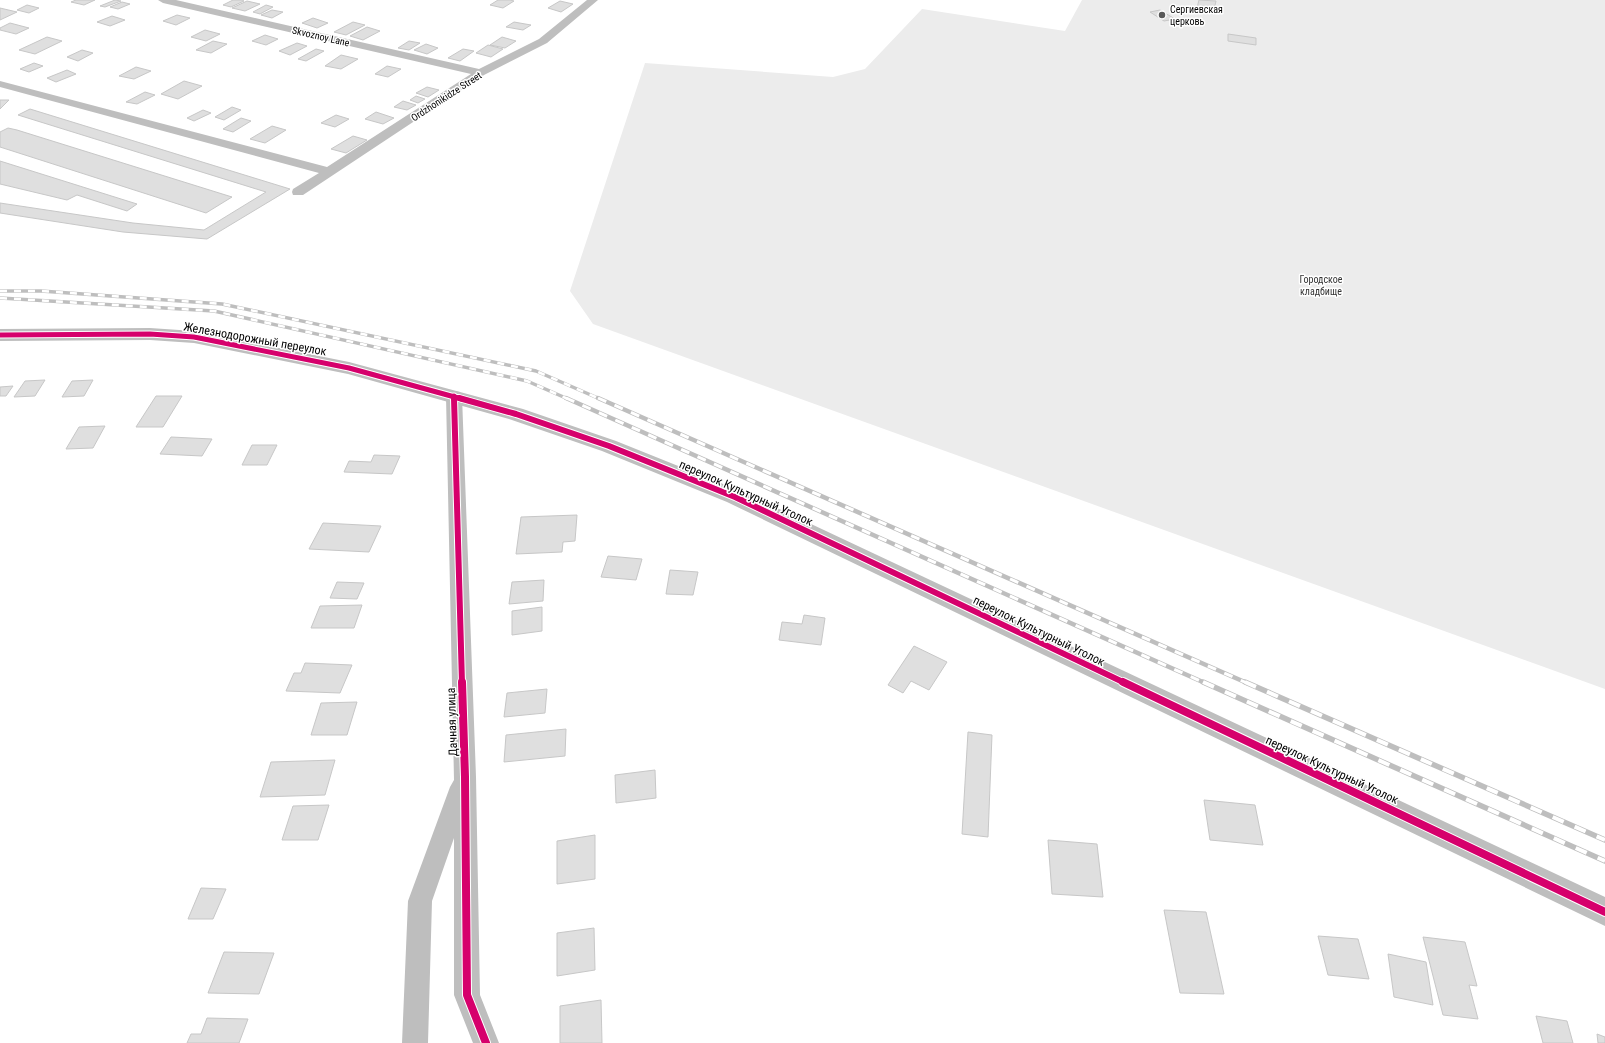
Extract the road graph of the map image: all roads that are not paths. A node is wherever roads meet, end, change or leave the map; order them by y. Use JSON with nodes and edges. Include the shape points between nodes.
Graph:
{"nodes":[{"id":1,"x":163,"y":0,"type":"edge"},
{"id":2,"x":593,"y":0,"type":"edge"},
{"id":3,"x":480,"y":73,"type":"junction"},
{"id":4,"x":0,"y":84,"type":"edge"},
{"id":5,"x":330,"y":172,"type":"junction"},
{"id":6,"x":298,"y":192,"type":"dead end"},
{"id":7,"x":0,"y":335,"type":"edge"},
{"id":8,"x":454,"y":396,"type":"junction"},
{"id":9,"x":465,"y":777,"type":"junction"},
{"id":10,"x":1605,"y":912,"type":"edge"},
{"id":11,"x":415,"y":1043,"type":"edge"},
{"id":12,"x":486,"y":1043,"type":"edge"}],
"edges":[{"from":1,"to":3,"type":"street","name":"Skvoznoy Lane"},
{"from":2,"to":3,"type":"street","name":"Ordzhonikidze Street","via":[[543,41]]},
{"from":3,"to":5,"type":"street","name":"Ordzhonikidze Street"},
{"from":4,"to":5,"type":"street"},
{"from":5,"to":6,"type":"street","name":"Ordzhonikidze Street"},
{"from":7,"to":8,"type":"street","name":"Железнодорожный переулок","via":[[150,334],[194,337],[349,368]]},
{"from":8,"to":9,"type":"street","name":"Дачная улица"},
{"from":8,"to":10,"type":"street","name":"переулок Культурный Уголок","via":[[609,446],[735,497]]},
{"from":9,"to":11,"type":"street","name":"Дачная улица","via":[[420,901]]},
{"from":9,"to":12,"type":"street","name":"Дачная улица","via":[[467,995]]}]}
